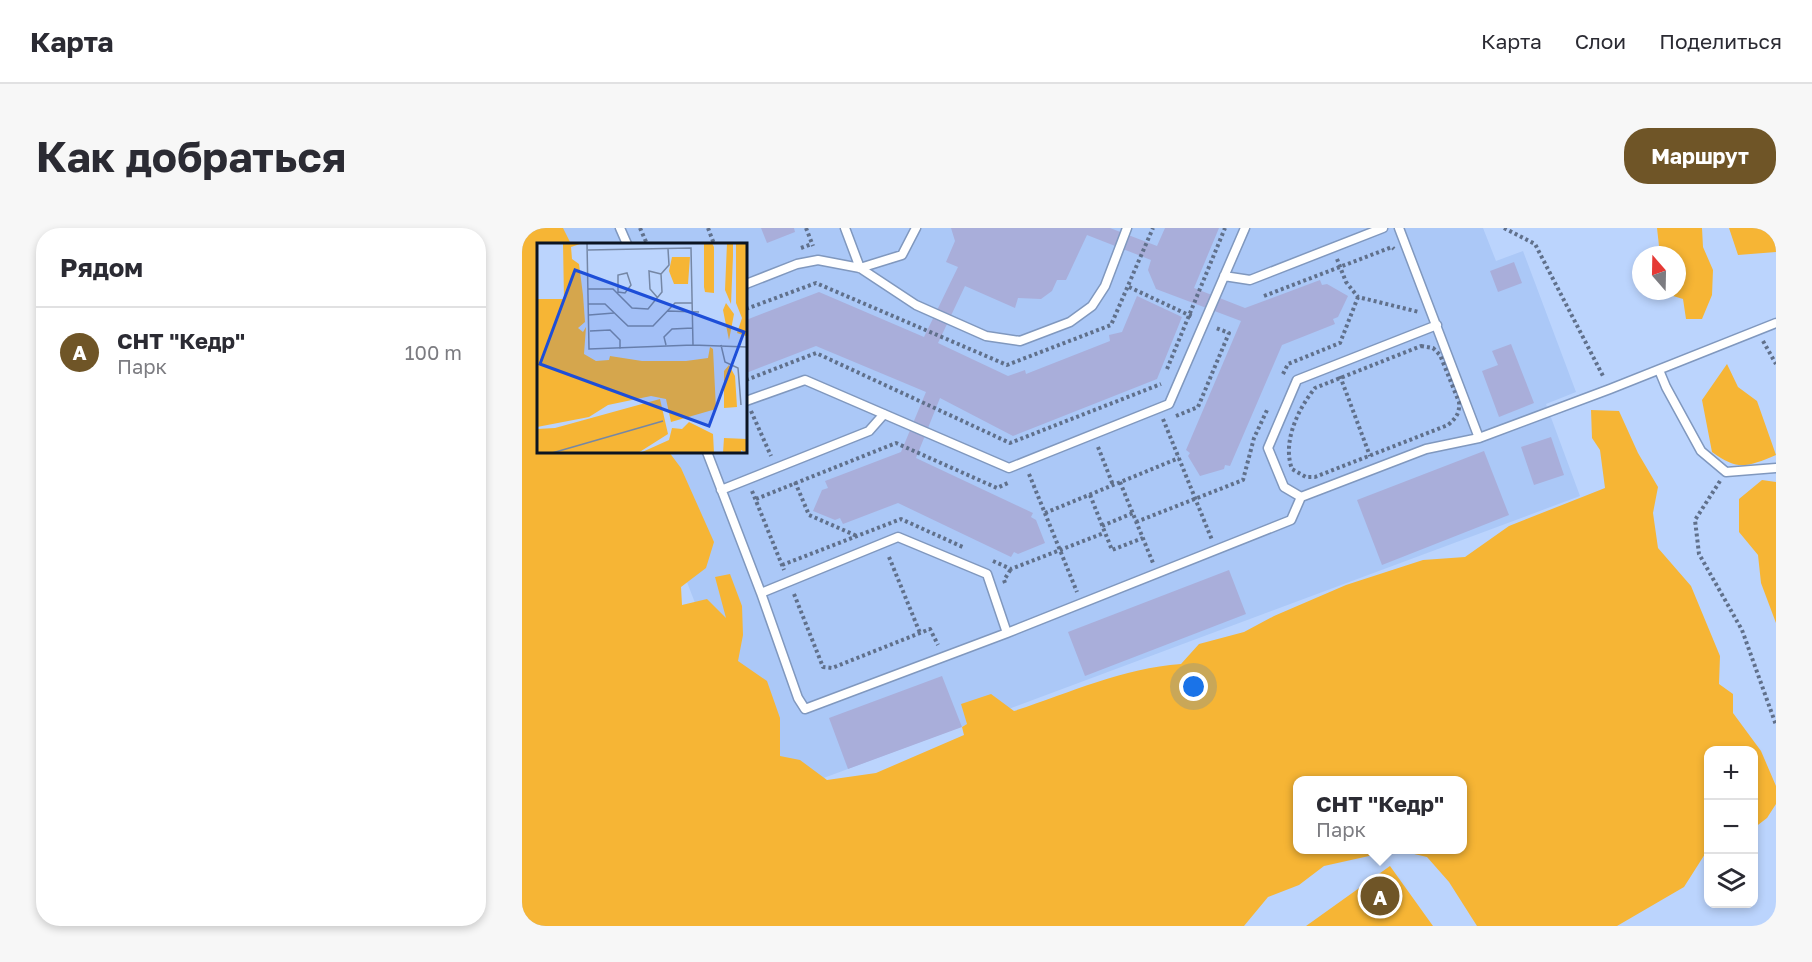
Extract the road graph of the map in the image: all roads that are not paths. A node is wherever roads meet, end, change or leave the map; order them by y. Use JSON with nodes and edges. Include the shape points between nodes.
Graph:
{"nodes":[{"id":1,"x":620,"y":228,"type":"edge"},
{"id":2,"x":845,"y":228,"type":"edge"},
{"id":3,"x":916,"y":228,"type":"edge"},
{"id":4,"x":1127,"y":228,"type":"edge"},
{"id":5,"x":1245,"y":228,"type":"edge"},
{"id":6,"x":1383,"y":228,"type":"edge"},
{"id":7,"x":1399,"y":228,"type":"edge"},
{"id":8,"x":627,"y":243,"type":"edge"},
{"id":9,"x":860,"y":268,"type":"junction"},
{"id":10,"x":1224,"y":276,"type":"junction"},
{"id":11,"x":747,"y":284,"type":"edge"},
{"id":12,"x":1436,"y":320,"type":"junction"},
{"id":13,"x":1776,"y":323,"type":"edge"},
{"id":14,"x":1659,"y":370,"type":"junction"},
{"id":15,"x":747,"y":401,"type":"edge"},
{"id":16,"x":884,"y":414,"type":"junction"},
{"id":17,"x":1479,"y":438,"type":"junction"},
{"id":18,"x":707,"y":453,"type":"edge"},
{"id":19,"x":1776,"y":468,"type":"edge"},
{"id":20,"x":721,"y":490,"type":"junction"},
{"id":21,"x":1301,"y":497,"type":"junction"},
{"id":22,"x":761,"y":593,"type":"junction"},
{"id":23,"x":1007,"y":633,"type":"junction"}],
"edges":[{"from":1,"to":8,"type":"lane"},
{"from":2,"to":9,"type":"lane"},
{"from":3,"to":9,"type":"lane","via":[[902,255]]},
{"from":4,"to":9,"type":"lane","via":[[1105,286],[1092,306],[1070,322],[1020,341],[986,336],[915,305]]},
{"from":5,"to":10,"type":"lane"},
{"from":6,"to":10,"type":"lane","via":[[1250,280]]},
{"from":7,"to":12,"type":"lane"},
{"from":9,"to":11,"type":"lane","via":[[818,260]]},
{"from":10,"to":16,"type":"lane","via":[[1169,404],[1093,435],[1009,468]]},
{"from":12,"to":17,"type":"lane"},
{"from":12,"to":21,"type":"lane","via":[[1297,380],[1268,448],[1284,487]]},
{"from":13,"to":14,"type":"lane"},
{"from":14,"to":17,"type":"lane"},
{"from":14,"to":19,"type":"lane","via":[[1701,451],[1726,472]]},
{"from":15,"to":16,"type":"lane","via":[[805,380]]},
{"from":16,"to":20,"type":"lane","via":[[869,431]]},
{"from":17,"to":21,"type":"lane","via":[[1426,448]]},
{"from":18,"to":20,"type":"lane"},
{"from":20,"to":22,"type":"lane"},
{"from":21,"to":23,"type":"lane","via":[[1291,520]]},
{"from":22,"to":23,"type":"lane","via":[[898,537],[987,574]]},
{"from":22,"to":23,"type":"lane","via":[[805,709]]}]}
